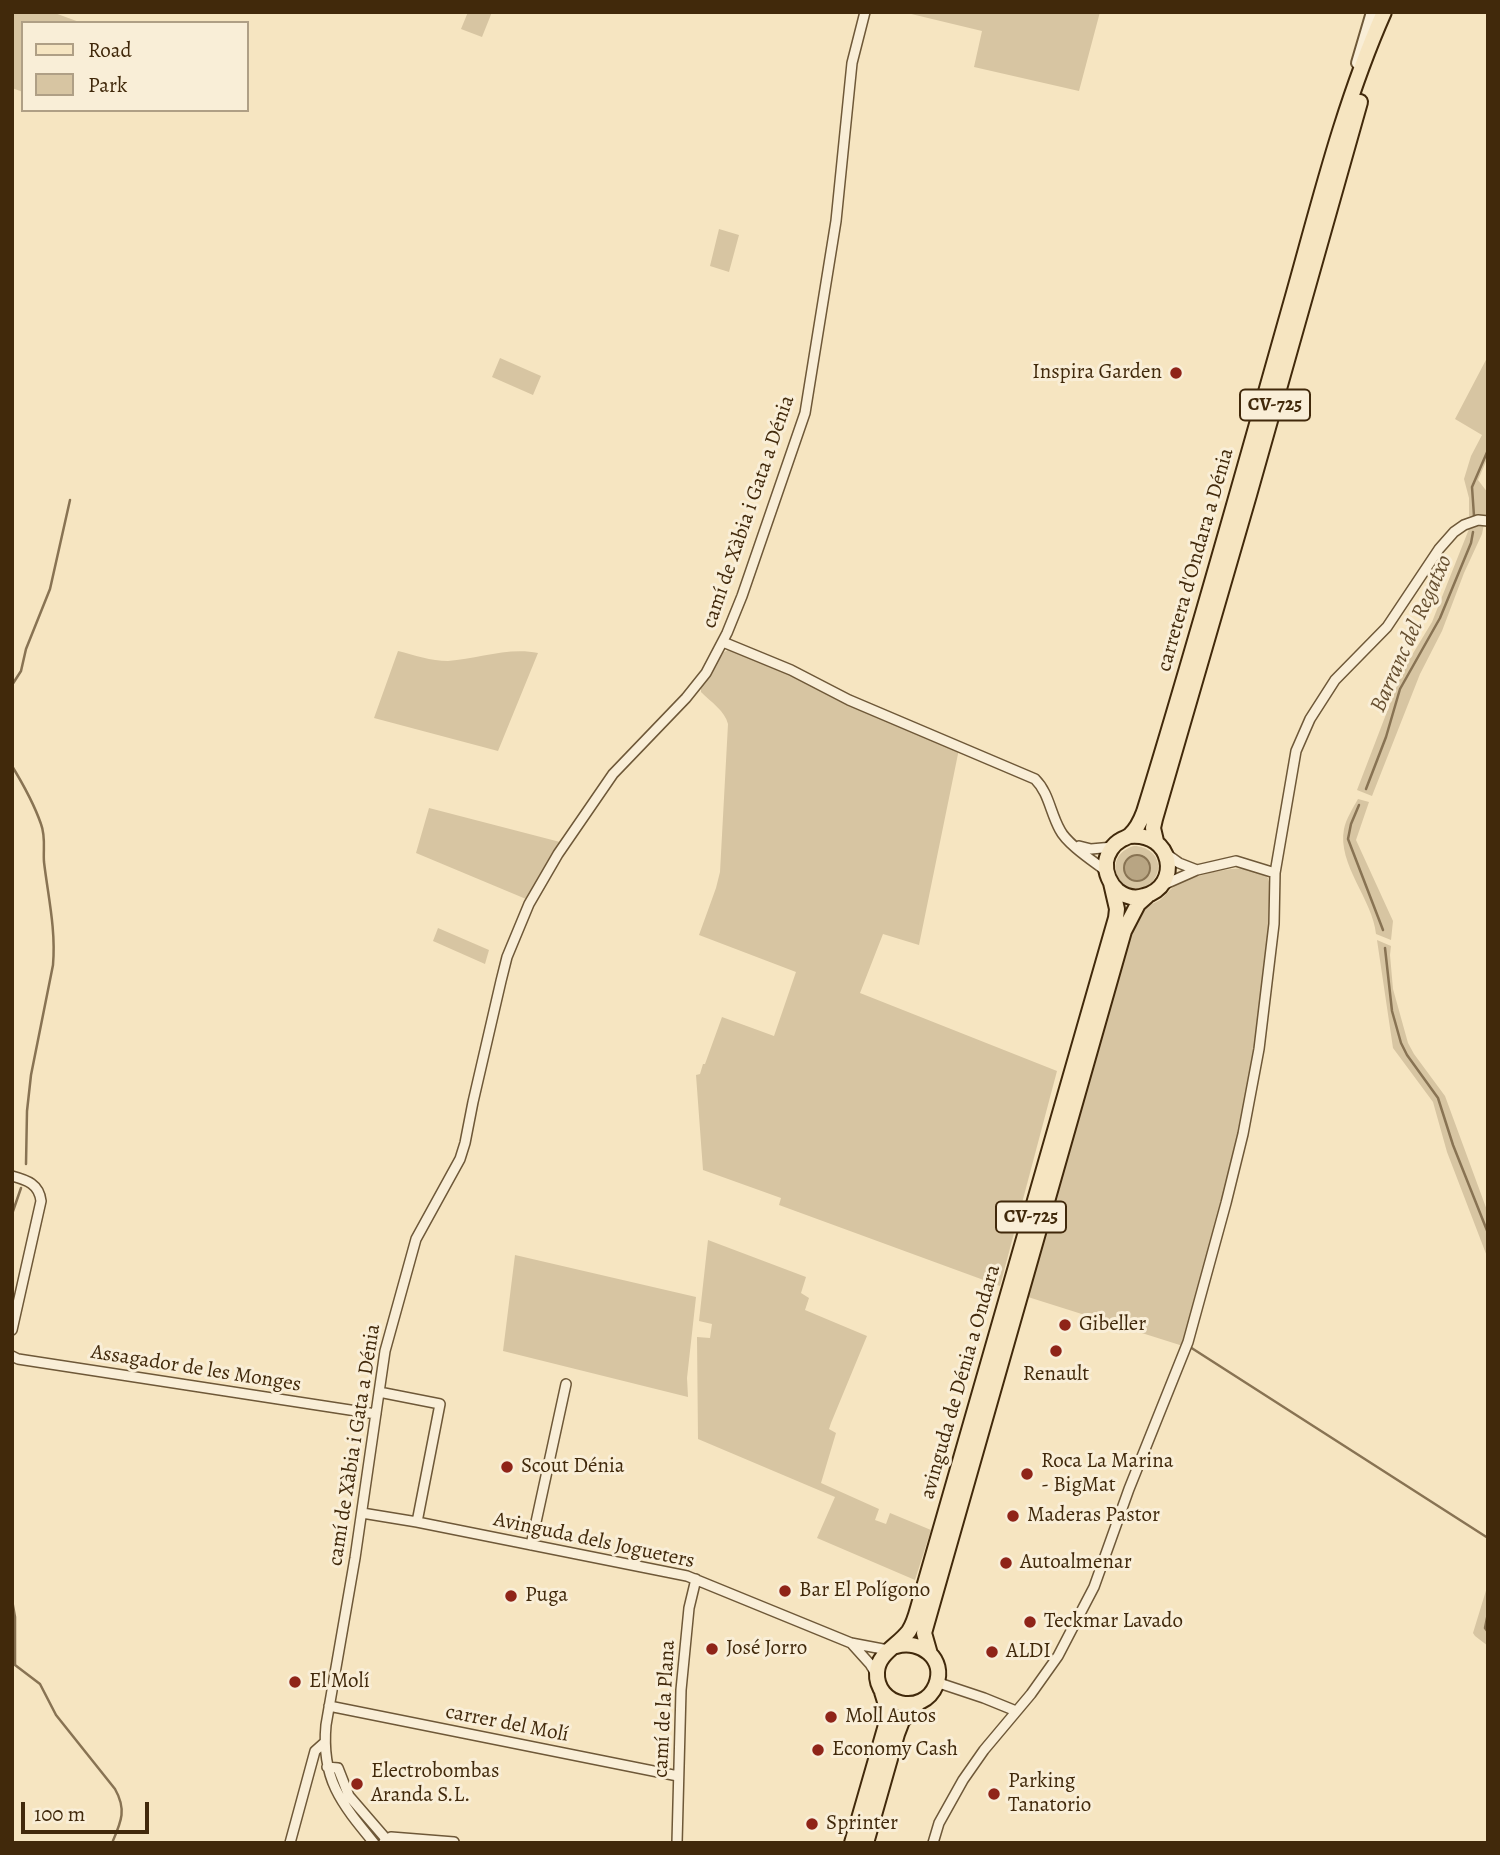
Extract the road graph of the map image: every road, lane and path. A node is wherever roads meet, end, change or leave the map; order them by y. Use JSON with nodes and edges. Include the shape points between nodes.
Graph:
{"nodes":[{"id":1,"x":865,"y":12,"type":"edge"},
{"id":2,"x":1371,"y":12,"type":"edge"},
{"id":3,"x":1386,"y":12,"type":"edge"},
{"id":4,"x":1333,"y":156,"type":"junction"},
{"id":5,"x":1488,"y":521,"type":"edge"},
{"id":6,"x":723,"y":642,"type":"junction"},
{"id":7,"x":1129,"y":836,"type":"junction"},
{"id":8,"x":1070,"y":844,"type":"junction"},
{"id":9,"x":1113,"y":847,"type":"junction"},
{"id":10,"x":1161,"y":847,"type":"junction"},
{"id":11,"x":1197,"y":870,"type":"junction"},
{"id":12,"x":1275,"y":873,"type":"junction"},
{"id":13,"x":1108,"y":877,"type":"junction"},
{"id":14,"x":1161,"y":886,"type":"junction"},
{"id":15,"x":1147,"y":896,"type":"junction"},
{"id":16,"x":12,"y":1176,"type":"edge"},
{"id":17,"x":14,"y":1315,"type":"edge"},
{"id":18,"x":12,"y":1330,"type":"edge"},
{"id":19,"x":12,"y":1356,"type":"edge"},
{"id":20,"x":566,"y":1384,"type":"dead end"},
{"id":21,"x":379,"y":1392,"type":"junction"},
{"id":22,"x":376,"y":1415,"type":"junction"},
{"id":23,"x":362,"y":1513,"type":"junction"},
{"id":24,"x":417,"y":1522,"type":"junction"},
{"id":25,"x":531,"y":1545,"type":"junction"},
{"id":26,"x":696,"y":1578,"type":"junction"},
{"id":27,"x":851,"y":1643,"type":"junction"},
{"id":28,"x":892,"y":1648,"type":"junction"},
{"id":29,"x":930,"y":1654,"type":"junction"},
{"id":30,"x":877,"y":1675,"type":"junction"},
{"id":31,"x":936,"y":1682,"type":"junction"},
{"id":32,"x":881,"y":1690,"type":"junction"},
{"id":33,"x":918,"y":1703,"type":"junction"},
{"id":34,"x":329,"y":1706,"type":"junction"},
{"id":35,"x":1016,"y":1711,"type":"junction"},
{"id":36,"x":324,"y":1743,"type":"junction"},
{"id":37,"x":327,"y":1767,"type":"junction"},
{"id":38,"x":678,"y":1776,"type":"junction"},
{"id":39,"x":384,"y":1841,"type":"edge"},
{"id":40,"x":454,"y":1842,"type":"edge"},
{"id":41,"x":677,"y":1842,"type":"edge"},
{"id":42,"x":290,"y":1843,"type":"edge"},
{"id":43,"x":374,"y":1843,"type":"edge"},
{"id":44,"x":687,"y":1843,"type":"edge"},
{"id":45,"x":852,"y":1843,"type":"edge"},
{"id":46,"x":866,"y":1843,"type":"edge"},
{"id":47,"x":933,"y":1843,"type":"edge"}],
"edges":[{"from":1,"to":6,"type":"street","name":"camí de Xàbia i Gata a Dénia","via":[[852,63],[836,221],[805,412]]},
{"from":2,"to":4,"type":"street"},
{"from":3,"to":4,"type":"main road","name":"carretera d'Ondara a Dénia","number":"CV-725","via":[[1359,75]]},
{"from":3,"to":10,"type":"main road","name":"carretera d'Ondara a Dénia","number":"CV-725","via":[[1155,819],[1153,828]]},
{"from":4,"to":7,"type":"main road","name":"carretera d'Ondara a Dénia","number":"CV-725","via":[[1144,812]]},
{"from":5,"to":12,"type":"street","via":[[1468,522],[1448,538],[1387,627],[1335,680],[1310,719],[1296,751]]},
{"from":6,"to":8,"type":"street","via":[[1035,779],[1046,792],[1060,831]]},
{"from":6,"to":21,"type":"street","name":"camí de Xàbia i Gata a Dénia","via":[[695,688],[613,774],[530,904],[504,969],[460,1159],[416,1239],[385,1351]]},
{"from":7,"to":9,"type":"main road","number":"CV-725"},
{"from":7,"to":10,"type":"main road","via":[[1148,837]]},
{"from":8,"to":9,"type":"street","via":[[1091,849]]},
{"from":8,"to":13,"type":"street"},
{"from":9,"to":13,"type":"main road","number":"CV-725","via":[[1108,854]]},
{"from":10,"to":11,"type":"street","via":[[1179,863]]},
{"from":10,"to":14,"type":"main road","number":"CV-725","via":[[1168,870]]},
{"from":11,"to":12,"type":"street","via":[[1236,862]]},
{"from":11,"to":14,"type":"street"},
{"from":12,"to":35,"type":"street","via":[[1274,924],[1259,1049],[1243,1133],[1188,1342],[1094,1587],[1058,1656]]},
{"from":13,"to":15,"type":"main road","via":[[1122,894]]},
{"from":13,"to":28,"type":"main road","name":"avinguda de Dénia a Ondara","number":"CV-725","via":[[1116,918],[919,1605],[912,1626]]},
{"from":14,"to":15,"type":"main road","number":"CV-725"},
{"from":15,"to":29,"type":"main road","name":"avinguda de Dénia a Ondara","number":"CV-725","via":[[1124,931],[924,1633]]},
{"from":16,"to":17,"type":"street","via":[[32,1183],[41,1201]]},
{"from":17,"to":18,"type":"street"},
{"from":19,"to":22,"type":"street","name":"Assagador de les Monges"},
{"from":20,"to":25,"type":"street"},
{"from":21,"to":22,"type":"street","name":"camí de Xàbia i Gata a Dénia"},
{"from":21,"to":24,"type":"street","via":[[440,1404]]},
{"from":22,"to":23,"type":"street","name":"camí de Xàbia i Gata a Dénia"},
{"from":23,"to":24,"type":"street","name":"Avinguda dels Jogueters"},
{"from":23,"to":34,"type":"street","name":"camí de Xàbia i Gata a Dénia"},
{"from":24,"to":25,"type":"street","name":"Avinguda dels Jogueters"},
{"from":25,"to":26,"type":"street","name":"Avinguda dels Jogueters"},
{"from":26,"to":27,"type":"street","name":"Avinguda dels Jogueters"},
{"from":26,"to":38,"type":"street","name":"camí de la Plana","via":[[681,1690]]},
{"from":27,"to":28,"type":"street","name":"Avinguda dels Jogueters"},
{"from":27,"to":30,"type":"street","name":"Avinguda dels Jogueters"},
{"from":28,"to":29,"type":"main road","via":[[911,1644]]},
{"from":28,"to":30,"type":"main road","number":"CV-725","via":[[880,1661]]},
{"from":29,"to":31,"type":"main road","number":"CV-725","via":[[937,1666]]},
{"from":30,"to":32,"type":"main road"},
{"from":31,"to":33,"type":"main road"},
{"from":31,"to":35,"type":"street"},
{"from":32,"to":33,"type":"main road","via":[[897,1703]]},
{"from":32,"to":45,"type":"main road","via":[[888,1718]]},
{"from":33,"to":46,"type":"main road","via":[[897,1734]]},
{"from":34,"to":36,"type":"street","name":"camí de Xàbia i Gata a Dénia"},
{"from":34,"to":38,"type":"street","name":"carrer del Molí"},
{"from":35,"to":47,"type":"street","via":[[963,1780]]},
{"from":36,"to":37,"type":"street","name":"camí de Xàbia i Gata a Dénia"},
{"from":36,"to":42,"type":"street","via":[[315,1751]]},
{"from":37,"to":39,"type":"street","via":[[338,1768],[349,1796]]},
{"from":37,"to":43,"type":"street","name":"camí de Xàbia i Gata a Dénia","via":[[340,1800]]},
{"from":38,"to":41,"type":"street","name":"camí de la Plana"},
{"from":39,"to":40,"type":"street","via":[[391,1837]]},
{"from":41,"to":44,"type":"street"}]}
